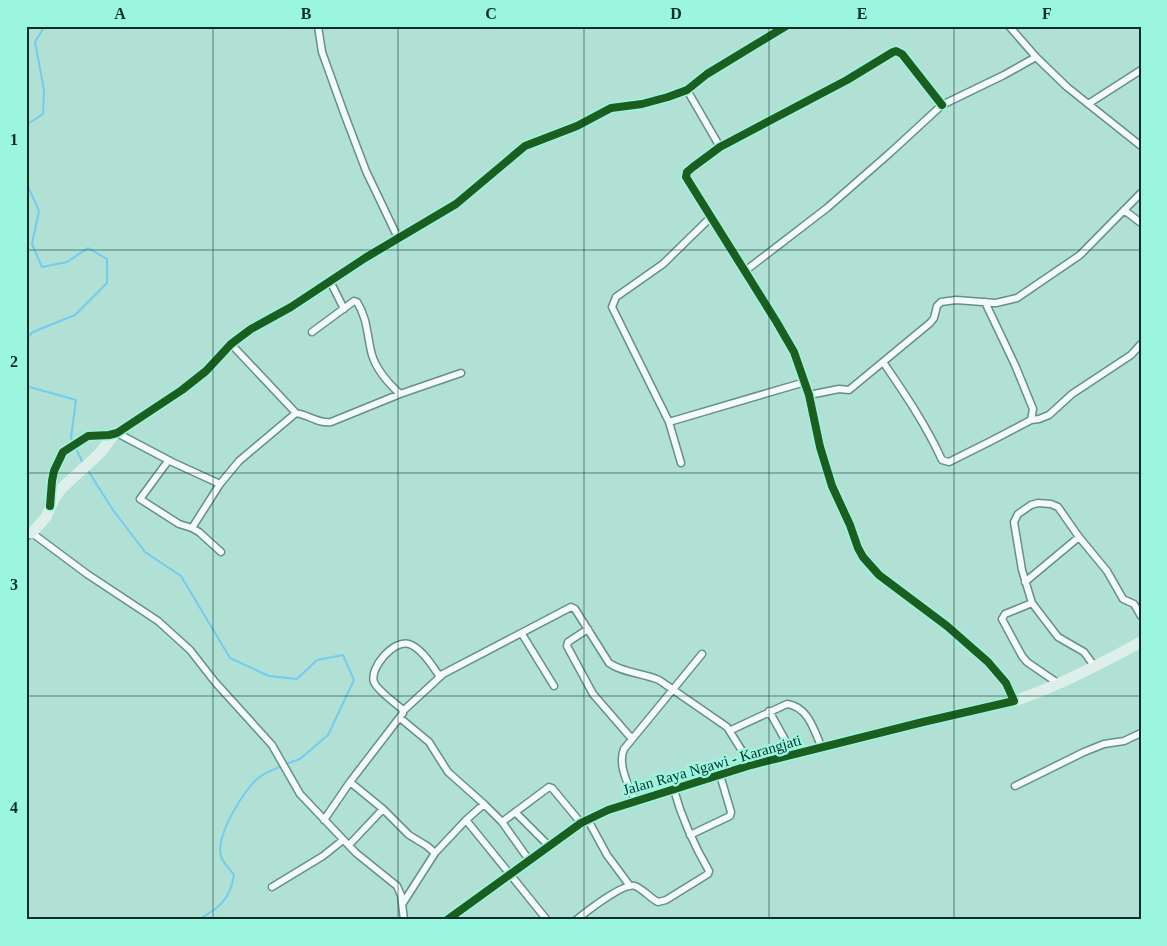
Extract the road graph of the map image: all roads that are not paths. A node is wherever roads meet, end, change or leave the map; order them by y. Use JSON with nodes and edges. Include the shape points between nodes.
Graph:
{"nodes":[{"id":1,"x":318,"y":26,"type":"edge"},
{"id":2,"x":786,"y":26,"type":"edge"},
{"id":3,"x":1009,"y":26,"type":"edge"},
{"id":4,"x":1036,"y":56,"type":"junction"},
{"id":5,"x":1141,"y":70,"type":"edge"},
{"id":6,"x":687,"y":90,"type":"junction"},
{"id":7,"x":1088,"y":104,"type":"junction"},
{"id":8,"x":942,"y":105,"type":"junction"},
{"id":9,"x":1141,"y":146,"type":"edge"},
{"id":10,"x":720,"y":147,"type":"junction"},
{"id":11,"x":1141,"y":193,"type":"edge"},
{"id":12,"x":1124,"y":210,"type":"junction"},
{"id":13,"x":710,"y":218,"type":"junction"},
{"id":14,"x":1141,"y":223,"type":"edge"},
{"id":15,"x":398,"y":238,"type":"junction"},
{"id":16,"x":745,"y":271,"type":"junction"},
{"id":17,"x":330,"y":281,"type":"junction"},
{"id":18,"x":985,"y":302,"type":"junction"},
{"id":19,"x":344,"y":308,"type":"junction"},
{"id":20,"x":312,"y":332,"type":"dead end"},
{"id":21,"x":230,"y":344,"type":"junction"},
{"id":22,"x":1141,"y":344,"type":"edge"},
{"id":23,"x":883,"y":362,"type":"junction"},
{"id":24,"x":461,"y":373,"type":"dead end"},
{"id":25,"x":805,"y":382,"type":"junction"},
{"id":26,"x":400,"y":394,"type":"junction"},
{"id":27,"x":809,"y":395,"type":"junction"},
{"id":28,"x":296,"y":413,"type":"junction"},
{"id":29,"x":1031,"y":420,"type":"junction"},
{"id":30,"x":669,"y":422,"type":"junction"},
{"id":31,"x":116,"y":433,"type":"junction"},
{"id":32,"x":168,"y":460,"type":"junction"},
{"id":33,"x":681,"y":463,"type":"dead end"},
{"id":34,"x":220,"y":484,"type":"junction"},
{"id":35,"x":50,"y":506,"type":"junction"},
{"id":36,"x":192,"y":528,"type":"junction"},
{"id":37,"x":29,"y":535,"type":"edge"},
{"id":38,"x":1079,"y":537,"type":"junction"},
{"id":39,"x":221,"y":552,"type":"dead end"},
{"id":40,"x":1025,"y":582,"type":"junction"},
{"id":41,"x":1032,"y":603,"type":"junction"},
{"id":42,"x":1141,"y":616,"type":"edge"},
{"id":43,"x":588,"y":629,"type":"junction"},
{"id":44,"x":522,"y":634,"type":"junction"},
{"id":45,"x":1141,"y":642,"type":"edge"},
{"id":46,"x":702,"y":654,"type":"dead end"},
{"id":47,"x":1095,"y":667,"type":"junction"},
{"id":48,"x":442,"y":675,"type":"junction"},
{"id":49,"x":1059,"y":684,"type":"junction"},
{"id":50,"x":554,"y":686,"type":"dead end"},
{"id":51,"x":673,"y":689,"type":"junction"},
{"id":52,"x":1014,"y":701,"type":"junction"},
{"id":53,"x":769,"y":711,"type":"junction"},
{"id":54,"x":402,"y":714,"type":"junction"},
{"id":55,"x":730,"y":730,"type":"junction"},
{"id":56,"x":1141,"y":733,"type":"edge"},
{"id":57,"x":632,"y":739,"type":"junction"},
{"id":58,"x":822,"y":748,"type":"junction"},
{"id":59,"x":793,"y":754,"type":"junction"},
{"id":60,"x":751,"y":765,"type":"junction"},
{"id":61,"x":720,"y":775,"type":"junction"},
{"id":62,"x":350,"y":782,"type":"junction"},
{"id":63,"x":1015,"y":786,"type":"dead end"},
{"id":64,"x":674,"y":790,"type":"junction"},
{"id":65,"x":635,"y":801,"type":"junction"},
{"id":66,"x":484,"y":804,"type":"junction"},
{"id":67,"x":382,"y":810,"type":"junction"},
{"id":68,"x":515,"y":812,"type":"junction"},
{"id":69,"x":324,"y":820,"type":"junction"},
{"id":70,"x":466,"y":820,"type":"junction"},
{"id":71,"x":588,"y":820,"type":"junction"},
{"id":72,"x":502,"y":822,"type":"junction"},
{"id":73,"x":581,"y":823,"type":"junction"},
{"id":74,"x":690,"y":835,"type":"junction"},
{"id":75,"x":343,"y":840,"type":"junction"},
{"id":76,"x":349,"y":845,"type":"junction"},
{"id":77,"x":549,"y":846,"type":"junction"},
{"id":78,"x":435,"y":853,"type":"junction"},
{"id":79,"x":529,"y":860,"type":"junction"},
{"id":80,"x":510,"y":875,"type":"junction"},
{"id":81,"x":630,"y":886,"type":"junction"},
{"id":82,"x":272,"y":887,"type":"dead end"},
{"id":83,"x":403,"y":903,"type":"junction"},
{"id":84,"x":404,"y":920,"type":"edge"},
{"id":85,"x":447,"y":920,"type":"edge"},
{"id":86,"x":547,"y":920,"type":"edge"},
{"id":87,"x":576,"y":920,"type":"edge"}],
"edges":[{"from":1,"to":15,"type":"street","via":[[322,52],[344,113],[366,171]]},
{"from":2,"to":6,"type":"street"},
{"from":3,"to":4,"type":"street"},
{"from":4,"to":7,"type":"street"},
{"from":4,"to":8,"type":"street"},
{"from":5,"to":7,"type":"street"},
{"from":6,"to":10,"type":"street"},
{"from":6,"to":15,"type":"street","via":[[642,104],[611,108],[577,126],[525,146],[456,204]]},
{"from":7,"to":9,"type":"street"},
{"from":8,"to":10,"type":"street","via":[[905,56],[896,51]]},
{"from":8,"to":16,"type":"street","via":[[826,208]]},
{"from":10,"to":13,"type":"street","via":[[686,175]]},
{"from":11,"to":12,"type":"street"},
{"from":12,"to":14,"type":"street"},
{"from":12,"to":18,"type":"street","via":[[1080,255],[1022,295],[1007,301]]},
{"from":13,"to":16,"type":"street"},
{"from":13,"to":30,"type":"street","via":[[662,264],[612,303]]},
{"from":15,"to":17,"type":"street"},
{"from":16,"to":25,"type":"street","via":[[794,352]]},
{"from":17,"to":19,"type":"street"},
{"from":17,"to":21,"type":"street"},
{"from":18,"to":23,"type":"street","via":[[941,302],[930,323]]},
{"from":18,"to":29,"type":"street","via":[[1033,409]]},
{"from":19,"to":20,"type":"street"},
{"from":19,"to":26,"type":"street","via":[[354,301],[358,303],[367,325],[372,356],[386,382]]},
{"from":21,"to":28,"type":"street"},
{"from":21,"to":31,"type":"street","via":[[206,371],[182,390]]},
{"from":22,"to":29,"type":"street","via":[[1131,355],[1072,394],[1049,416]]},
{"from":23,"to":27,"type":"street","via":[[849,390]]},
{"from":23,"to":29,"type":"street","via":[[945,462]]},
{"from":24,"to":26,"type":"street"},
{"from":25,"to":27,"type":"street"},
{"from":25,"to":30,"type":"street"},
{"from":26,"to":28,"type":"street","via":[[331,422],[318,422]]},
{"from":27,"to":52,"type":"street","via":[[830,479],[858,548],[869,566],[988,662],[1006,683]]},
{"from":28,"to":34,"type":"street","via":[[239,461]]},
{"from":30,"to":33,"type":"street"},
{"from":31,"to":32,"type":"street"},
{"from":31,"to":35,"type":"main road","via":[[100,453],[68,482]]},
{"from":31,"to":35,"type":"street","via":[[93,434],[63,452],[53,476]]},
{"from":32,"to":34,"type":"street"},
{"from":32,"to":36,"type":"street","via":[[140,499],[179,524]]},
{"from":34,"to":36,"type":"street"},
{"from":35,"to":37,"type":"main road","via":[[46,517]]},
{"from":36,"to":39,"type":"street"},
{"from":37,"to":69,"type":"street","via":[[158,621],[190,650],[272,745],[300,794]]},
{"from":38,"to":40,"type":"street"},
{"from":38,"to":40,"type":"street","via":[[1058,507],[1051,504],[1030,505],[1018,514],[1014,522]]},
{"from":38,"to":42,"type":"street","via":[[1107,571],[1123,599],[1134,604]]},
{"from":40,"to":41,"type":"street"},
{"from":41,"to":47,"type":"street","via":[[1058,637],[1084,652]]},
{"from":41,"to":49,"type":"street","via":[[1005,614],[1002,619],[1022,656]]},
{"from":43,"to":44,"type":"street","via":[[571,607]]},
{"from":43,"to":51,"type":"street","via":[[609,663],[651,676]]},
{"from":43,"to":57,"type":"street","via":[[567,646],[593,694]]},
{"from":44,"to":48,"type":"street"},
{"from":44,"to":50,"type":"street"},
{"from":45,"to":47,"type":"main road","name":"Jalan Raya Ngawi - Karangjati"},
{"from":46,"to":51,"type":"street"},
{"from":47,"to":49,"type":"main road","name":"Jalan Raya Ngawi - Karangjati"},
{"from":48,"to":54,"type":"street"},
{"from":48,"to":54,"type":"street","via":[[408,643],[398,644],[385,654],[373,681]]},
{"from":49,"to":52,"type":"main road","name":"Jalan Raya Ngawi - Karangjati"},
{"from":51,"to":55,"type":"street"},
{"from":51,"to":57,"type":"street"},
{"from":52,"to":58,"type":"street","name":"Jalan Raya Ngawi - Karangjati"},
{"from":53,"to":55,"type":"street"},
{"from":53,"to":58,"type":"street","via":[[793,704],[808,716]]},
{"from":53,"to":59,"type":"street"},
{"from":54,"to":62,"type":"street"},
{"from":54,"to":66,"type":"street","via":[[429,742],[448,772]]},
{"from":55,"to":60,"type":"street"},
{"from":56,"to":63,"type":"street","via":[[1084,752]]},
{"from":57,"to":65,"type":"street","via":[[621,755]]},
{"from":58,"to":59,"type":"street","name":"Jalan Raya Ngawi - Karangjati"},
{"from":59,"to":60,"type":"street","name":"Jalan Raya Ngawi - Karangjati"},
{"from":60,"to":61,"type":"street","name":"Jalan Raya Ngawi - Karangjati"},
{"from":61,"to":64,"type":"street","name":"Jalan Raya Ngawi - Karangjati"},
{"from":61,"to":74,"type":"street","via":[[730,816]]},
{"from":62,"to":67,"type":"street"},
{"from":62,"to":69,"type":"street"},
{"from":64,"to":65,"type":"street","name":"Jalan Raya Ngawi - Karangjati"},
{"from":64,"to":74,"type":"street"},
{"from":65,"to":71,"type":"street","name":"Jalan Raya Ngawi - Karangjati"},
{"from":66,"to":70,"type":"street"},
{"from":66,"to":72,"type":"street"},
{"from":67,"to":76,"type":"street"},
{"from":67,"to":78,"type":"street"},
{"from":68,"to":72,"type":"street"},
{"from":68,"to":73,"type":"street","via":[[549,787]]},
{"from":68,"to":77,"type":"street"},
{"from":69,"to":75,"type":"street"},
{"from":70,"to":78,"type":"street"},
{"from":70,"to":80,"type":"street"},
{"from":71,"to":73,"type":"street","name":"Jalan Raya Ngawi - Karangjati"},
{"from":71,"to":81,"type":"street","via":[[607,855]]},
{"from":72,"to":79,"type":"street"},
{"from":73,"to":77,"type":"street","name":"Jalan Raya Ngawi - Karangjati"},
{"from":74,"to":81,"type":"street","via":[[708,874],[658,902]]},
{"from":75,"to":76,"type":"street"},
{"from":75,"to":82,"type":"street"},
{"from":76,"to":83,"type":"street","via":[[393,882],[402,895]]},
{"from":77,"to":79,"type":"street","name":"Jalan Raya Ngawi - Karangjati"},
{"from":78,"to":83,"type":"street"},
{"from":79,"to":80,"type":"street","name":"Jalan Raya Ngawi - Karangjati"},
{"from":80,"to":85,"type":"street","name":"Jalan Raya Ngawi - Karangjati"},
{"from":80,"to":86,"type":"street"},
{"from":81,"to":87,"type":"street","via":[[614,893]]},
{"from":83,"to":84,"type":"street"}]}
